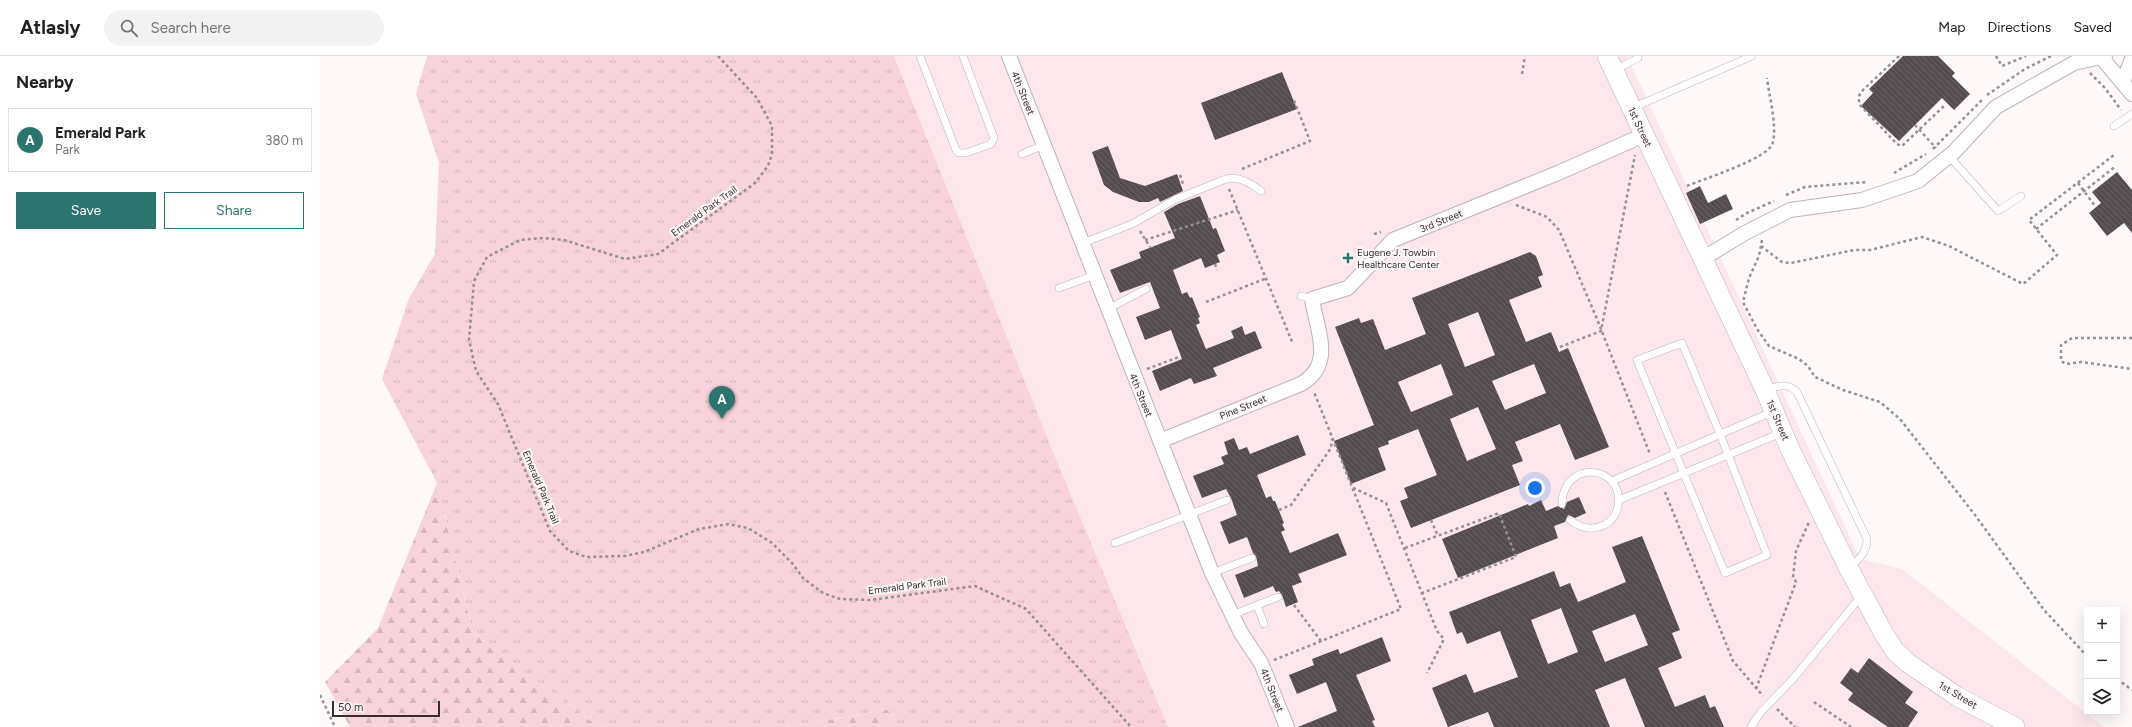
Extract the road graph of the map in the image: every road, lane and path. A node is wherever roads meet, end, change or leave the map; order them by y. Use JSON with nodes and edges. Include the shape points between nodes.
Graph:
{"nodes":[{"id":1,"x":718,"y":56,"type":"edge"},
{"id":2,"x":920,"y":56,"type":"edge"},
{"id":3,"x":963,"y":56,"type":"edge"},
{"id":4,"x":1009,"y":56,"type":"edge"},
{"id":5,"x":1521,"y":56,"type":"edge"},
{"id":6,"x":1525,"y":56,"type":"edge"},
{"id":7,"x":1752,"y":56,"type":"edge"},
{"id":8,"x":1899,"y":56,"type":"edge"},
{"id":9,"x":1996,"y":56,"type":"edge"},
{"id":10,"x":2026,"y":56,"type":"edge"},
{"id":11,"x":2051,"y":56,"type":"edge"},
{"id":12,"x":2103,"y":57,"type":"edge"},
{"id":13,"x":1638,"y":58,"type":"dead end"},
{"id":14,"x":2132,"y":59,"type":"edge"},
{"id":15,"x":1524,"y":61,"type":"junction"},
{"id":16,"x":1610,"y":63,"type":"edge"},
{"id":17,"x":2088,"y":73,"type":"dead end"},
{"id":18,"x":1522,"y":74,"type":"dead end"},
{"id":19,"x":1767,"y":78,"type":"dead end"},
{"id":20,"x":2123,"y":82,"type":"junction"},
{"id":21,"x":2132,"y":94,"type":"edge"},
{"id":22,"x":1293,"y":98,"type":"dead end"},
{"id":23,"x":1945,"y":105,"type":"dead end"},
{"id":24,"x":1631,"y":108,"type":"junction"},
{"id":25,"x":2121,"y":110,"type":"dead end"},
{"id":26,"x":2132,"y":114,"type":"edge"},
{"id":27,"x":1914,"y":125,"type":"dead end"},
{"id":28,"x":2114,"y":126,"type":"dead end"},
{"id":29,"x":1920,"y":130,"type":"junction"},
{"id":30,"x":1644,"y":135,"type":"junction"},
{"id":31,"x":1044,"y":145,"type":"junction"},
{"id":32,"x":1935,"y":147,"type":"junction"},
{"id":33,"x":1022,"y":154,"type":"dead end"},
{"id":34,"x":1635,"y":154,"type":"dead end"},
{"id":35,"x":2114,"y":155,"type":"dead end"},
{"id":36,"x":1948,"y":157,"type":"junction"},
{"id":37,"x":2116,"y":166,"type":"dead end"},
{"id":38,"x":1238,"y":170,"type":"dead end"},
{"id":39,"x":1180,"y":175,"type":"dead end"},
{"id":40,"x":1888,"y":176,"type":"dead end"},
{"id":41,"x":1190,"y":182,"type":"dead end"},
{"id":42,"x":1870,"y":182,"type":"dead end"},
{"id":43,"x":1227,"y":183,"type":"dead end"},
{"id":44,"x":2078,"y":183,"type":"junction"},
{"id":45,"x":1680,"y":189,"type":"dead end"},
{"id":46,"x":1261,"y":191,"type":"dead end"},
{"id":47,"x":2084,"y":192,"type":"junction"},
{"id":48,"x":2021,"y":196,"type":"dead end"},
{"id":49,"x":1511,"y":203,"type":"dead end"},
{"id":50,"x":2095,"y":206,"type":"dead end"},
{"id":51,"x":1238,"y":210,"type":"junction"},
{"id":52,"x":1735,"y":221,"type":"dead end"},
{"id":53,"x":1135,"y":222,"type":"junction"},
{"id":54,"x":1767,"y":222,"type":"junction"},
{"id":55,"x":2036,"y":229,"type":"junction"},
{"id":56,"x":1145,"y":240,"type":"junction"},
{"id":57,"x":1083,"y":243,"type":"junction"},
{"id":58,"x":1761,"y":246,"type":"junction"},
{"id":59,"x":1150,"y":247,"type":"dead end"},
{"id":60,"x":1702,"y":259,"type":"junction"},
{"id":61,"x":1215,"y":264,"type":"dead end"},
{"id":62,"x":1217,"y":270,"type":"dead end"},
{"id":63,"x":1095,"y":275,"type":"junction"},
{"id":64,"x":1267,"y":278,"type":"junction"},
{"id":65,"x":1059,"y":288,"type":"dead end"},
{"id":66,"x":1146,"y":289,"type":"dead end"},
{"id":67,"x":1206,"y":302,"type":"dead end"},
{"id":68,"x":1107,"y":310,"type":"junction"},
{"id":69,"x":1602,"y":331,"type":"junction"},
{"id":70,"x":2132,"y":338,"type":"edge"},
{"id":71,"x":1293,"y":344,"type":"dead end"},
{"id":72,"x":1560,"y":348,"type":"dead end"},
{"id":73,"x":1178,"y":357,"type":"dead end"},
{"id":74,"x":1320,"y":364,"type":"joint"},
{"id":75,"x":2132,"y":369,"type":"edge"},
{"id":76,"x":1141,"y":371,"type":"dead end"},
{"id":77,"x":1311,"y":385,"type":"dead end"},
{"id":78,"x":1765,"y":390,"type":"junction"},
{"id":79,"x":1774,"y":411,"type":"junction"},
{"id":80,"x":1783,"y":432,"type":"junction"},
{"id":81,"x":1720,"y":434,"type":"junction"},
{"id":82,"x":1333,"y":439,"type":"junction"},
{"id":83,"x":1160,"y":441,"type":"junction"},
{"id":84,"x":1675,"y":453,"type":"junction"},
{"id":85,"x":1650,"y":455,"type":"dead end"},
{"id":86,"x":1728,"y":455,"type":"junction"},
{"id":87,"x":1683,"y":474,"type":"junction"},
{"id":88,"x":1612,"y":481,"type":"junction"},
{"id":89,"x":1352,"y":488,"type":"junction"},
{"id":90,"x":1664,"y":491,"type":"dead end"},
{"id":91,"x":1227,"y":500,"type":"dead end"},
{"id":92,"x":1619,"y":500,"type":"junction"},
{"id":93,"x":1562,"y":504,"type":"dead end"},
{"id":94,"x":1279,"y":510,"type":"dead end"},
{"id":95,"x":1189,"y":515,"type":"junction"},
{"id":96,"x":1431,"y":520,"type":"dead end"},
{"id":97,"x":1570,"y":520,"type":"dead end"},
{"id":98,"x":1809,"y":522,"type":"dead end"},
{"id":99,"x":1438,"y":536,"type":"junction"},
{"id":100,"x":1115,"y":543,"type":"dead end"},
{"id":101,"x":1405,"y":548,"type":"junction"},
{"id":102,"x":1252,"y":558,"type":"dead end"},
{"id":103,"x":1849,"y":568,"type":"junction"},
{"id":104,"x":1212,"y":573,"type":"junction"},
{"id":105,"x":1422,"y":593,"type":"junction"},
{"id":106,"x":1862,"y":595,"type":"junction"},
{"id":107,"x":1278,"y":597,"type":"dead end"},
{"id":108,"x":1256,"y":605,"type":"junction"},
{"id":109,"x":1294,"y":605,"type":"dead end"},
{"id":110,"x":1232,"y":615,"type":"junction"},
{"id":111,"x":1264,"y":624,"type":"dead end"},
{"id":112,"x":1321,"y":641,"type":"junction"},
{"id":113,"x":2084,"y":653,"type":"edge"},
{"id":114,"x":1270,"y":661,"type":"dead end"},
{"id":115,"x":1427,"y":673,"type":"dead end"},
{"id":116,"x":2120,"y":681,"type":"edge"},
{"id":117,"x":1756,"y":689,"type":"junction"},
{"id":118,"x":2132,"y":690,"type":"edge"},
{"id":119,"x":320,"y":695,"type":"edge"},
{"id":120,"x":1765,"y":698,"type":"dead end"},
{"id":121,"x":1814,"y":702,"type":"dead end"},
{"id":122,"x":1776,"y":708,"type":"dead end"},
{"id":123,"x":335,"y":727,"type":"edge"},
{"id":124,"x":1131,"y":727,"type":"edge"},
{"id":125,"x":1287,"y":727,"type":"edge"},
{"id":126,"x":1751,"y":727,"type":"edge"},
{"id":127,"x":1795,"y":727,"type":"edge"},
{"id":128,"x":1851,"y":727,"type":"edge"},
{"id":129,"x":2015,"y":727,"type":"edge"}],
"edges":[{"from":1,"to":124,"type":"path","name":"Emerald Park Trail","via":[[757,98],[772,126],[772,154],[768,166],[755,183],[658,254],[625,259],[564,240],[520,240],[488,257],[474,281],[469,340],[476,371],[498,404],[550,531],[569,550],[586,556],[625,556],[644,552],[699,529],[728,524],[748,528],[772,543],[808,582],[823,593],[840,599],[870,600],[975,586],[1026,609]]},
{"from":2,"to":3,"type":"lane","via":[[956,150],[959,153],[966,153],[991,144],[994,138]]},
{"from":4,"to":31,"type":"street","name":"4th Street"},
{"from":5,"to":15,"type":"path"},
{"from":6,"to":15,"type":"path"},
{"from":7,"to":24,"type":"lane"},
{"from":8,"to":29,"type":"path","via":[[1863,90],[1859,96],[1859,104],[1897,144],[1902,146]]},
{"from":9,"to":10,"type":"path","via":[[2002,66]]},
{"from":11,"to":32,"type":"path","via":[[1992,90]]},
{"from":12,"to":20,"type":"street"},
{"from":12,"to":36,"type":"street","via":[[2074,63],[1996,107]]},
{"from":13,"to":16,"type":"lane"},
{"from":14,"to":20,"type":"street"},
{"from":15,"to":18,"type":"path"},
{"from":16,"to":24,"type":"street","name":"1st Street"},
{"from":17,"to":25,"type":"path","via":[[2093,74]]},
{"from":19,"to":45,"type":"path","via":[[1773,129],[1773,144],[1769,151]]},
{"from":20,"to":21,"type":"street"},
{"from":22,"to":38,"type":"path","via":[[1310,141]]},
{"from":23,"to":29,"type":"path"},
{"from":24,"to":30,"type":"street","name":"1st Street"},
{"from":26,"to":28,"type":"lane"},
{"from":27,"to":29,"type":"path"},
{"from":29,"to":32,"type":"path"},
{"from":30,"to":60,"type":"street","name":"1st Street"},
{"from":30,"to":74,"type":"street","name":"3rd Street","via":[[1393,240],[1348,288],[1307,297],[1322,351]]},
{"from":31,"to":33,"type":"lane"},
{"from":31,"to":57,"type":"street","name":"4th Street"},
{"from":32,"to":36,"type":"path"},
{"from":32,"to":40,"type":"path","via":[[1909,166]]},
{"from":34,"to":69,"type":"path"},
{"from":35,"to":44,"type":"path"},
{"from":36,"to":48,"type":"lane","via":[[1998,211]]},
{"from":36,"to":54,"type":"street","via":[[1918,181],[1862,200],[1790,210]]},
{"from":37,"to":47,"type":"path"},
{"from":39,"to":41,"type":"path","via":[[1183,184]]},
{"from":42,"to":52,"type":"path","via":[[1805,187]]},
{"from":43,"to":51,"type":"path"},
{"from":44,"to":47,"type":"path"},
{"from":44,"to":55,"type":"path","via":[[2029,220]]},
{"from":46,"to":53,"type":"lane","via":[[1234,177],[1176,199]]},
{"from":47,"to":50,"type":"path"},
{"from":47,"to":55,"type":"path"},
{"from":49,"to":69,"type":"path","via":[[1547,217],[1559,230]]},
{"from":51,"to":56,"type":"path"},
{"from":51,"to":64,"type":"path"},
{"from":53,"to":56,"type":"path"},
{"from":53,"to":57,"type":"lane"},
{"from":54,"to":58,"type":"path"},
{"from":54,"to":60,"type":"street"},
{"from":55,"to":58,"type":"path","via":[[2058,255],[2023,284],[1949,246],[1922,237],[1870,250],[1854,250],[1791,264],[1782,262]]},
{"from":56,"to":59,"type":"path"},
{"from":57,"to":63,"type":"street","name":"4th Street"},
{"from":58,"to":113,"type":"path","via":[[1743,302],[1769,346],[1799,358],[1816,376],[1843,390],[1880,402],[1900,419],[1975,514],[2044,610]]},
{"from":60,"to":78,"type":"street","name":"1st Street"},
{"from":61,"to":62,"type":"path"},
{"from":63,"to":65,"type":"lane"},
{"from":63,"to":68,"type":"street","name":"4th Street"},
{"from":64,"to":67,"type":"path"},
{"from":64,"to":71,"type":"path"},
{"from":66,"to":68,"type":"lane"},
{"from":68,"to":83,"type":"street","name":"4th Street"},
{"from":69,"to":72,"type":"path"},
{"from":69,"to":85,"type":"path"},
{"from":70,"to":75,"type":"path","via":[[2072,338],[2061,345],[2060,353],[2061,361],[2066,364],[2081,362]]},
{"from":73,"to":76,"type":"path"},
{"from":74,"to":83,"type":"street","name":"Pine Street","via":[[1313,376],[1301,384]]},
{"from":77,"to":82,"type":"path"},
{"from":78,"to":79,"type":"street","name":"1st Street"},
{"from":78,"to":103,"type":"lane","via":[[1782,384],[1791,386],[1797,392],[1867,539],[1862,556]]},
{"from":79,"to":80,"type":"street","name":"1st Street"},
{"from":79,"to":81,"type":"lane"},
{"from":80,"to":86,"type":"lane"},
{"from":80,"to":103,"type":"street","name":"1st Street"},
{"from":81,"to":84,"type":"lane"},
{"from":81,"to":84,"type":"lane","via":[[1682,343],[1637,360]]},
{"from":81,"to":86,"type":"lane"},
{"from":82,"to":89,"type":"path"},
{"from":82,"to":94,"type":"path","via":[[1331,448],[1291,505]]},
{"from":83,"to":95,"type":"street","name":"4th Street"},
{"from":84,"to":87,"type":"lane"},
{"from":84,"to":88,"type":"lane"},
{"from":86,"to":87,"type":"lane"},
{"from":86,"to":87,"type":"lane","via":[[1767,555],[1725,573]]},
{"from":87,"to":92,"type":"lane"},
{"from":88,"to":92,"type":"lane"},
{"from":88,"to":93,"type":"lane","via":[[1596,472],[1578,474],[1565,487]]},
{"from":89,"to":101,"type":"path","via":[[1386,503]]},
{"from":89,"to":112,"type":"path","via":[[1401,609]]},
{"from":90,"to":117,"type":"path","via":[[1733,661]]},
{"from":91,"to":95,"type":"lane"},
{"from":92,"to":97,"type":"lane","via":[[1618,510],[1613,518],[1601,526],[1587,528],[1577,526]]},
{"from":95,"to":100,"type":"lane"},
{"from":95,"to":104,"type":"street","name":"4th Street"},
{"from":96,"to":99,"type":"path"},
{"from":98,"to":117,"type":"path","via":[[1796,551],[1793,577],[1796,582]]},
{"from":99,"to":101,"type":"path"},
{"from":99,"to":105,"type":"path","via":[[1500,513],[1516,558]]},
{"from":101,"to":105,"type":"path"},
{"from":102,"to":104,"type":"lane"},
{"from":103,"to":106,"type":"street","name":"1st Street"},
{"from":104,"to":110,"type":"street","name":"4th Street"},
{"from":105,"to":115,"type":"path","via":[[1437,631],[1444,639]]},
{"from":106,"to":126,"type":"lane","via":[[1793,679],[1760,713]]},
{"from":106,"to":129,"type":"street","name":"1st Street","via":[[1895,651],[1908,663],[1958,697]]},
{"from":107,"to":108,"type":"lane"},
{"from":108,"to":110,"type":"lane"},
{"from":108,"to":111,"type":"lane"},
{"from":109,"to":112,"type":"path"},
{"from":110,"to":125,"type":"street","name":"4th Street","via":[[1262,663]]},
{"from":112,"to":114,"type":"path"},
{"from":116,"to":118,"type":"path"},
{"from":117,"to":120,"type":"path"},
{"from":119,"to":123,"type":"path"},
{"from":121,"to":128,"type":"path"},
{"from":122,"to":127,"type":"path"}]}
